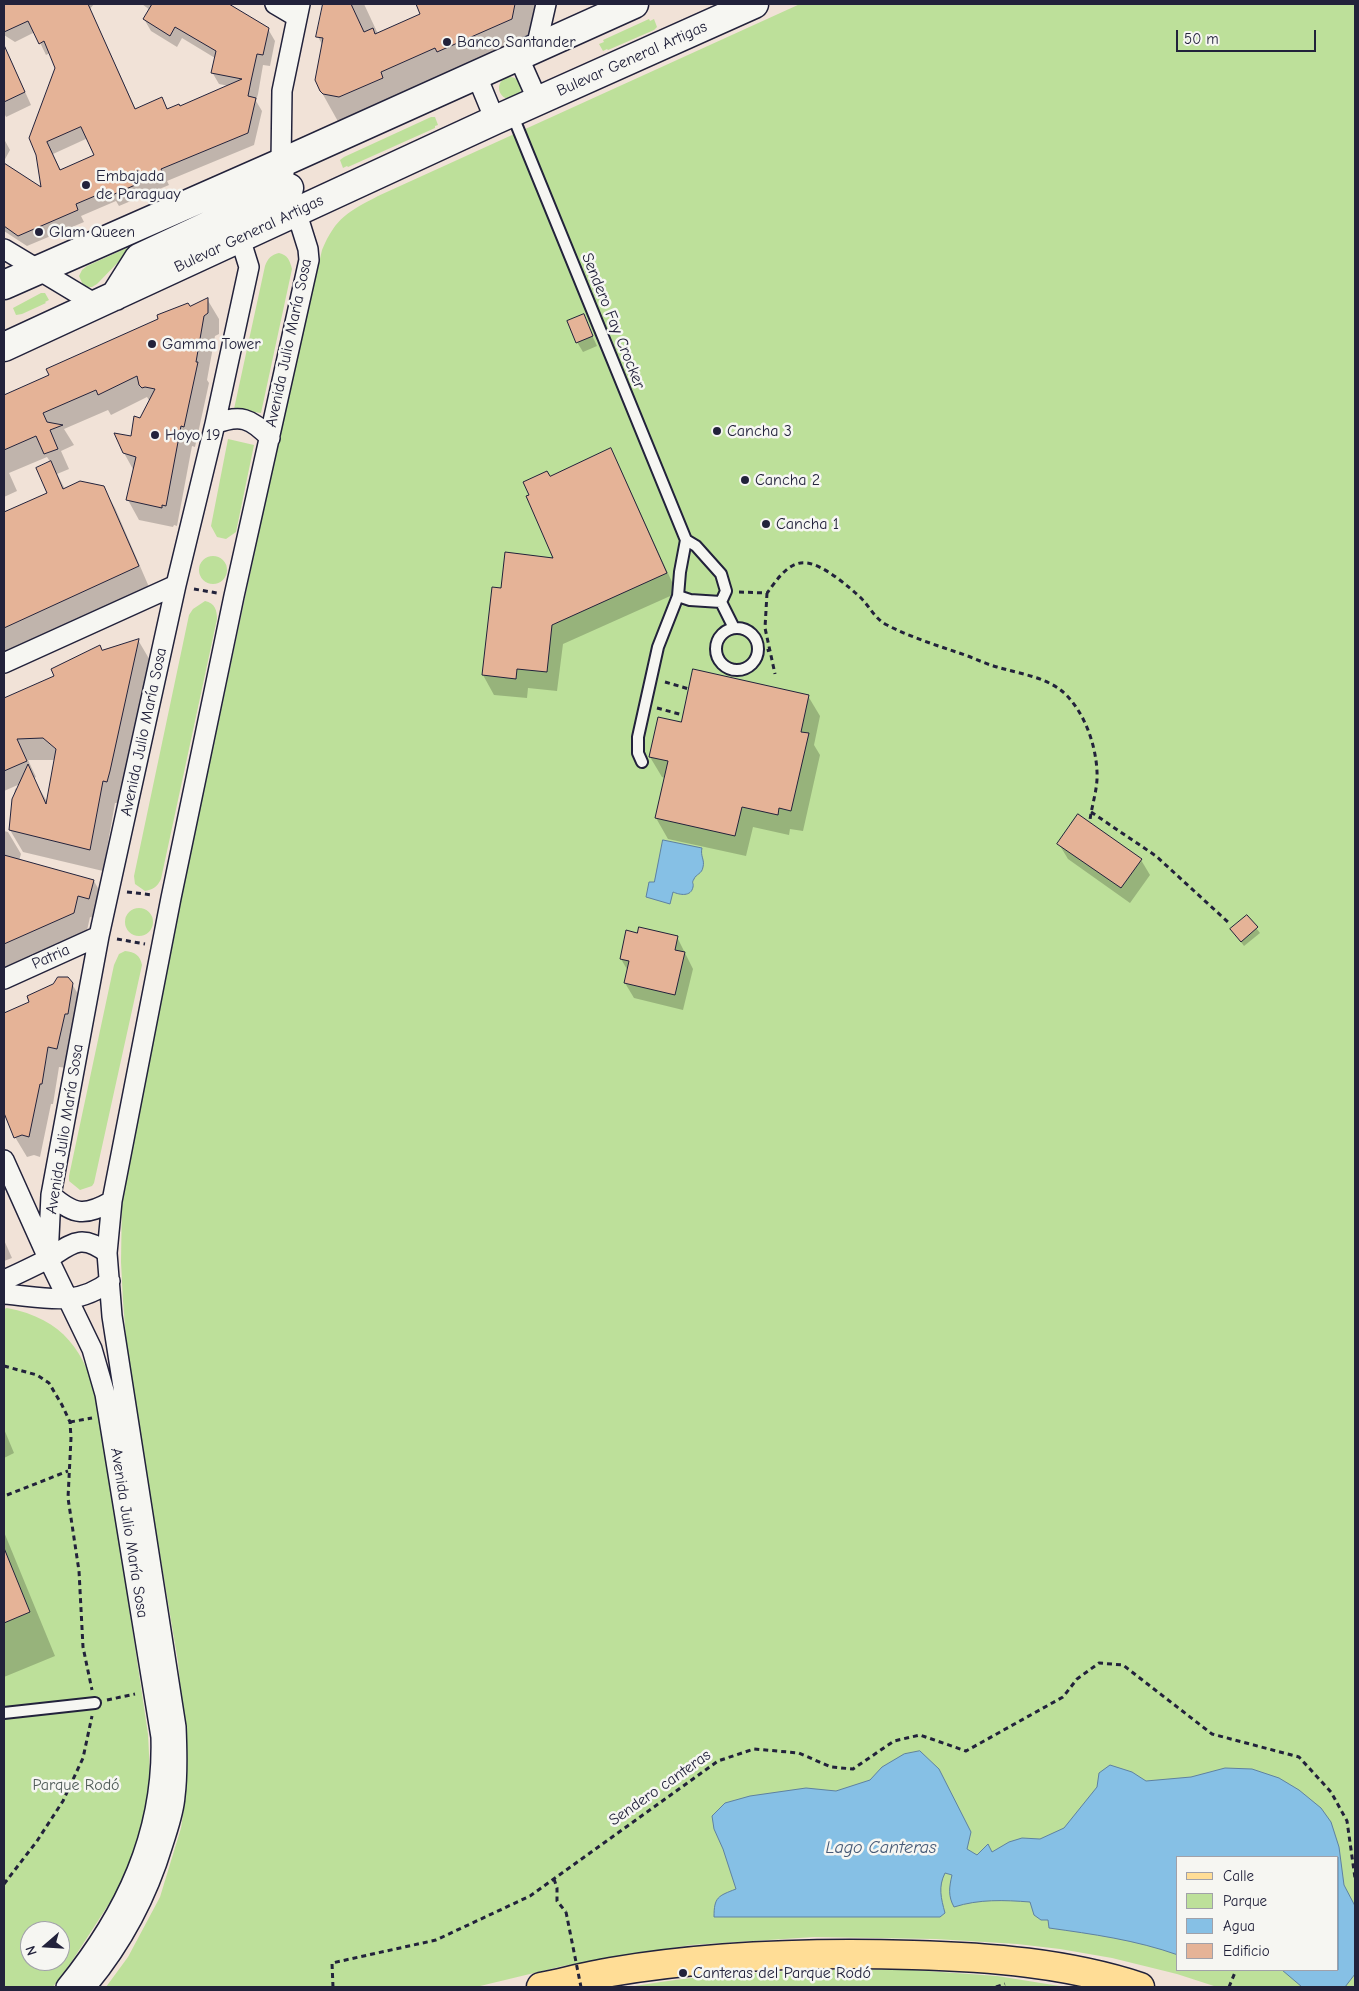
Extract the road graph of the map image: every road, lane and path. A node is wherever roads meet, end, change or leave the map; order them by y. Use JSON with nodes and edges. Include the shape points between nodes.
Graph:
{"nodes":[{"id":1,"x":275,"y":4,"type":"edge"},
{"id":2,"x":546,"y":4,"type":"edge"},
{"id":3,"x":634,"y":4,"type":"edge"},
{"id":4,"x":754,"y":4,"type":"edge"},
{"id":5,"x":298,"y":10,"type":"edge"},
{"id":6,"x":527,"y":52,"type":"junction"},
{"id":7,"x":476,"y":74,"type":"junction"},
{"id":8,"x":538,"y":101,"type":"junction"},
{"id":9,"x":503,"y":117,"type":"junction"},
{"id":10,"x":282,"y":163,"type":"junction"},
{"id":11,"x":293,"y":200,"type":"junction"},
{"id":12,"x":240,"y":238,"type":"junction"},
{"id":13,"x":4,"y":248,"type":"edge"},
{"id":14,"x":38,"y":270,"type":"junction"},
{"id":15,"x":4,"y":285,"type":"edge"},
{"id":16,"x":106,"y":301,"type":"junction"},
{"id":17,"x":4,"y":347,"type":"edge"},
{"id":18,"x":215,"y":424,"type":"junction"},
{"id":19,"x":270,"y":438,"type":"junction"},
{"id":20,"x":686,"y":540,"type":"junction"},
{"id":21,"x":176,"y":585,"type":"junction"},
{"id":22,"x":726,"y":591,"type":"junction"},
{"id":23,"x":767,"y":593,"type":"junction"},
{"id":24,"x":234,"y":596,"type":"junction"},
{"id":25,"x":678,"y":596,"type":"junction"},
{"id":26,"x":720,"y":602,"type":"junction"},
{"id":27,"x":734,"y":628,"type":"junction"},
{"id":28,"x":770,"y":650,"type":"junction"},
{"id":29,"x":758,"y":653,"type":"junction"},
{"id":30,"x":4,"y":662,"type":"edge"},
{"id":31,"x":775,"y":674,"type":"dead end"},
{"id":32,"x":652,"y":678,"type":"junction"},
{"id":33,"x":689,"y":689,"type":"dead end"},
{"id":34,"x":646,"y":706,"type":"junction"},
{"id":35,"x":683,"y":715,"type":"dead end"},
{"id":36,"x":642,"y":762,"type":"dead end"},
{"id":37,"x":1091,"y":812,"type":"junction"},
{"id":38,"x":1090,"y":820,"type":"dead end"},
{"id":39,"x":109,"y":890,"type":"junction"},
{"id":40,"x":171,"y":898,"type":"junction"},
{"id":41,"x":1229,"y":923,"type":"dead end"},
{"id":42,"x":99,"y":936,"type":"junction"},
{"id":43,"x":161,"y":947,"type":"junction"},
{"id":44,"x":4,"y":979,"type":"edge"},
{"id":45,"x":4,"y":1160,"type":"edge"},
{"id":46,"x":51,"y":1195,"type":"junction"},
{"id":47,"x":112,"y":1201,"type":"junction"},
{"id":48,"x":107,"y":1253,"type":"junction"},
{"id":49,"x":48,"y":1258,"type":"junction"},
{"id":50,"x":4,"y":1280,"type":"edge"},
{"id":51,"x":110,"y":1281,"type":"junction"},
{"id":52,"x":4,"y":1294,"type":"edge"},
{"id":53,"x":67,"y":1299,"type":"junction"},
{"id":54,"x":4,"y":1366,"type":"edge"},
{"id":55,"x":68,"y":1471,"type":"junction"},
{"id":56,"x":6,"y":1495,"type":"dead end"},
{"id":57,"x":154,"y":1689,"type":"junction"},
{"id":58,"x":95,"y":1703,"type":"junction"},
{"id":59,"x":4,"y":1713,"type":"edge"},
{"id":60,"x":1355,"y":1878,"type":"edge"},
{"id":61,"x":554,"y":1879,"type":"junction"},
{"id":62,"x":4,"y":1884,"type":"edge"},
{"id":63,"x":1236,"y":1971,"type":"edge"},
{"id":64,"x":66,"y":1987,"type":"edge"},
{"id":65,"x":86,"y":1987,"type":"edge"},
{"id":66,"x":334,"y":1987,"type":"edge"},
{"id":67,"x":541,"y":1987,"type":"edge"},
{"id":68,"x":581,"y":1987,"type":"edge"},
{"id":69,"x":1140,"y":1987,"type":"edge"},
{"id":70,"x":1229,"y":1987,"type":"edge"}],
"edges":[{"from":1,"to":5,"type":"street"},
{"from":2,"to":6,"type":"street"},
{"from":3,"to":6,"type":"main road"},
{"from":4,"to":8,"type":"main road","name":"Bulevar General Artigas"},
{"from":5,"to":10,"type":"street","name":"Avenida Julio María Sosa","via":[[282,91]]},
{"from":6,"to":7,"type":"main road"},
{"from":6,"to":8,"type":"street","name":"Bulevar General Artigas"},
{"from":7,"to":9,"type":"street"},
{"from":7,"to":10,"type":"main road"},
{"from":8,"to":9,"type":"main road","name":"Bulevar General Artigas"},
{"from":9,"to":11,"type":"main road","name":"Bulevar General Artigas"},
{"from":9,"to":20,"type":"lane","name":"Sendero Fay Crocker"},
{"from":10,"to":11,"type":"street","name":"Avenida Julio María Sosa"},
{"from":10,"to":14,"type":"main road"},
{"from":11,"to":12,"type":"main road","name":"Bulevar General Artigas"},
{"from":11,"to":16,"type":"main road","via":[[139,258]]},
{"from":11,"to":19,"type":"street","name":"Avenida Julio María Sosa","via":[[309,260]]},
{"from":12,"to":16,"type":"main road","name":"Bulevar General Artigas"},
{"from":12,"to":18,"type":"street","name":"Avenida Julio María Sosa","via":[[249,267]]},
{"from":13,"to":14,"type":"street"},
{"from":14,"to":15,"type":"main road"},
{"from":14,"to":16,"type":"street"},
{"from":16,"to":17,"type":"main road","name":"Bulevar General Artigas"},
{"from":18,"to":19,"type":"street","name":"Avenida Julio María Sosa","via":[[244,418],[258,425]]},
{"from":18,"to":21,"type":"street","name":"Avenida Julio María Sosa"},
{"from":19,"to":24,"type":"street","name":"Avenida Julio María Sosa"},
{"from":20,"to":22,"type":"lane","name":"Sendero Fay Crocker","via":[[696,546],[721,574]]},
{"from":20,"to":25,"type":"lane"},
{"from":21,"to":24,"type":"path"},
{"from":21,"to":30,"type":"street"},
{"from":21,"to":39,"type":"street","name":"Avenida Julio María Sosa"},
{"from":22,"to":23,"type":"path"},
{"from":22,"to":26,"type":"lane"},
{"from":23,"to":28,"type":"path","via":[[764,617]]},
{"from":23,"to":37,"type":"path","via":[[779,576],[792,566],[806,562],[835,577],[861,598],[885,624],[922,641],[1042,680],[1059,689],[1077,710],[1092,740],[1097,786]]},
{"from":24,"to":40,"type":"street","name":"Avenida Julio María Sosa"},
{"from":25,"to":26,"type":"lane"},
{"from":25,"to":32,"type":"lane","via":[[658,647]]},
{"from":26,"to":27,"type":"lane"},
{"from":27,"to":29,"type":"lane","via":[[753,634]]},
{"from":27,"to":29,"type":"lane","via":[[721,634],[716,647],[719,661],[738,671],[756,660]]},
{"from":28,"to":29,"type":"path"},
{"from":28,"to":31,"type":"path"},
{"from":32,"to":33,"type":"path"},
{"from":32,"to":34,"type":"lane"},
{"from":34,"to":35,"type":"path"},
{"from":34,"to":36,"type":"lane","via":[[638,737],[638,753]]},
{"from":37,"to":38,"type":"path"},
{"from":37,"to":41,"type":"path","via":[[1156,856]]},
{"from":39,"to":40,"type":"path"},
{"from":39,"to":42,"type":"street","name":"Avenida Julio María Sosa"},
{"from":40,"to":43,"type":"street","name":"Avenida Julio María Sosa"},
{"from":42,"to":43,"type":"path"},
{"from":42,"to":44,"type":"street","name":"Patria"},
{"from":42,"to":46,"type":"street","name":"Avenida Julio María Sosa"},
{"from":43,"to":47,"type":"street","name":"Avenida Julio María Sosa"},
{"from":45,"to":49,"type":"street"},
{"from":46,"to":47,"type":"street","via":[[63,1206],[78,1212],[88,1212]]},
{"from":46,"to":49,"type":"street","name":"Avenida Julio María Sosa"},
{"from":47,"to":48,"type":"street","name":"Avenida Julio María Sosa"},
{"from":48,"to":49,"type":"street","via":[[89,1242],[81,1242],[70,1244]]},
{"from":48,"to":51,"type":"street","name":"Avenida Julio María Sosa"},
{"from":49,"to":50,"type":"street"},
{"from":49,"to":53,"type":"street","name":"Avenida Julio María Sosa"},
{"from":51,"to":53,"type":"street","via":[[91,1293]]},
{"from":51,"to":65,"type":"street","name":"Avenida Julio María Sosa","via":[[112,1316],[176,1727],[178,1762],[171,1819],[150,1882],[120,1941]]},
{"from":52,"to":53,"type":"street"},
{"from":53,"to":57,"type":"street","name":"Avenida Julio María Sosa","via":[[92,1349],[108,1408]]},
{"from":54,"to":55,"type":"path","via":[[37,1375],[49,1383],[70,1422]]},
{"from":55,"to":56,"type":"path"},
{"from":55,"to":58,"type":"path","via":[[68,1498],[79,1571],[82,1647]]},
{"from":57,"to":58,"type":"path"},
{"from":57,"to":64,"type":"street","name":"Avenida Julio María Sosa","via":[[162,1765],[157,1806],[134,1879],[119,1911]]},
{"from":58,"to":59,"type":"lane"},
{"from":58,"to":62,"type":"path","via":[[83,1758],[63,1801]]},
{"from":60,"to":61,"type":"path","name":"Sendero canteras","via":[[1347,1821],[1331,1792],[1299,1757],[1212,1734],[1123,1665],[1099,1663],[1077,1679],[1063,1697],[966,1751],[920,1735],[894,1740],[853,1769],[831,1767],[799,1753],[754,1750],[718,1761]]},
{"from":61,"to":66,"type":"path","name":"Sendero canteras","via":[[530,1896],[436,1940],[332,1963]]},
{"from":61,"to":68,"type":"path","bridge":true,"via":[[557,1901],[566,1912]]},
{"from":63,"to":70,"type":"path"},
{"from":67,"to":69,"type":"main road","via":[[611,1972],[715,1958],[847,1953],[1016,1961],[1109,1977]]}]}
